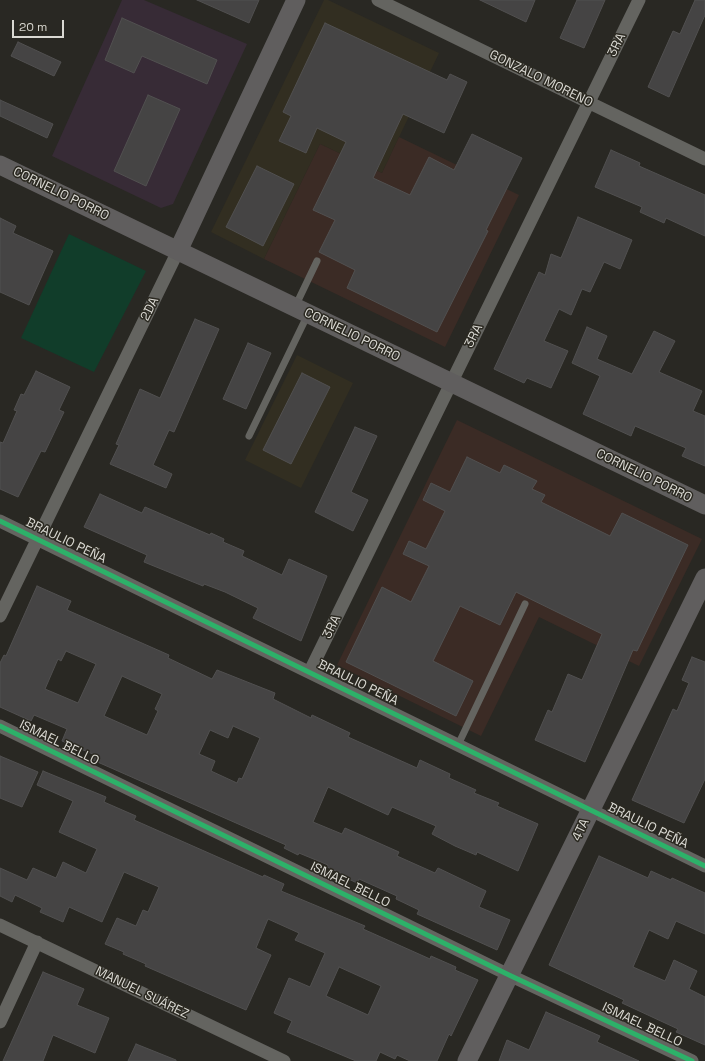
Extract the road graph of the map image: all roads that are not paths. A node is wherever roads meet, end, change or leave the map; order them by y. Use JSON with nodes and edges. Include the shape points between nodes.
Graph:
{"nodes":[{"id":1,"x":296,"y":0,"type":"edge"},
{"id":2,"x":378,"y":0,"type":"edge"},
{"id":3,"x":639,"y":0,"type":"edge"},
{"id":4,"x":588,"y":102,"type":"junction"},
{"id":5,"x":705,"y":159,"type":"edge"},
{"id":6,"x":0,"y":165,"type":"edge"},
{"id":7,"x":178,"y":251,"type":"junction"},
{"id":8,"x":316,"y":261,"type":"dead end"},
{"id":9,"x":302,"y":311,"type":"junction"},
{"id":10,"x":451,"y":383,"type":"junction"},
{"id":11,"x":249,"y":436,"type":"dead end"},
{"id":12,"x":705,"y":505,"type":"edge"},
{"id":13,"x":0,"y":521,"type":"edge"},
{"id":14,"x":37,"y":539,"type":"junction"},
{"id":15,"x":705,"y":578,"type":"edge"},
{"id":16,"x":526,"y":604,"type":"dead end"},
{"id":17,"x":0,"y":616,"type":"edge"},
{"id":18,"x":310,"y":671,"type":"junction"},
{"id":19,"x":0,"y":726,"type":"edge"},
{"id":20,"x":458,"y":745,"type":"junction"},
{"id":21,"x":590,"y":811,"type":"junction"},
{"id":22,"x":705,"y":866,"type":"edge"},
{"id":23,"x":0,"y":925,"type":"edge"},
{"id":24,"x":37,"y":942,"type":"junction"},
{"id":25,"x":509,"y":975,"type":"junction"},
{"id":26,"x":0,"y":1022,"type":"edge"},
{"id":27,"x":284,"y":1061,"type":"edge"},
{"id":28,"x":468,"y":1061,"type":"edge"},
{"id":29,"x":692,"y":1061,"type":"edge"}],
"edges":[{"from":1,"to":7,"type":"main road","name":"2DA"},
{"from":2,"to":4,"type":"street","name":"GONZALO MORENO"},
{"from":3,"to":4,"type":"street","name":"3RA"},
{"from":4,"to":5,"type":"street","name":"GONZALO MORENO"},
{"from":4,"to":10,"type":"street","name":"3RA"},
{"from":6,"to":7,"type":"main road","name":"CORNELIO PORRO"},
{"from":7,"to":9,"type":"main road","name":"CORNELIO PORRO"},
{"from":7,"to":14,"type":"street","name":"2DA"},
{"from":8,"to":9,"type":"lane"},
{"from":9,"to":10,"type":"main road","name":"CORNELIO PORRO"},
{"from":9,"to":11,"type":"lane"},
{"from":10,"to":12,"type":"main road","name":"CORNELIO PORRO"},
{"from":10,"to":18,"type":"street","name":"3RA"},
{"from":13,"to":14,"type":"street","name":"BRAULIO PEÑA"},
{"from":14,"to":17,"type":"street","name":"2DA"},
{"from":14,"to":18,"type":"street","name":"BRAULIO PEÑA"},
{"from":15,"to":21,"type":"main road","name":"4TA"},
{"from":16,"to":20,"type":"lane"},
{"from":18,"to":20,"type":"street","name":"BRAULIO PEÑA"},
{"from":19,"to":25,"type":"street","name":"ISMAEL BELLO"},
{"from":20,"to":21,"type":"street","name":"BRAULIO PEÑA"},
{"from":21,"to":22,"type":"street","name":"BRAULIO PEÑA"},
{"from":21,"to":25,"type":"main road","name":"4TA"},
{"from":23,"to":24,"type":"street","name":"MANUEL SUÁREZ"},
{"from":24,"to":26,"type":"street"},
{"from":24,"to":27,"type":"street","name":"MANUEL SUÁREZ"},
{"from":25,"to":28,"type":"main road","name":"4TA"},
{"from":25,"to":29,"type":"street","name":"ISMAEL BELLO"}]}
